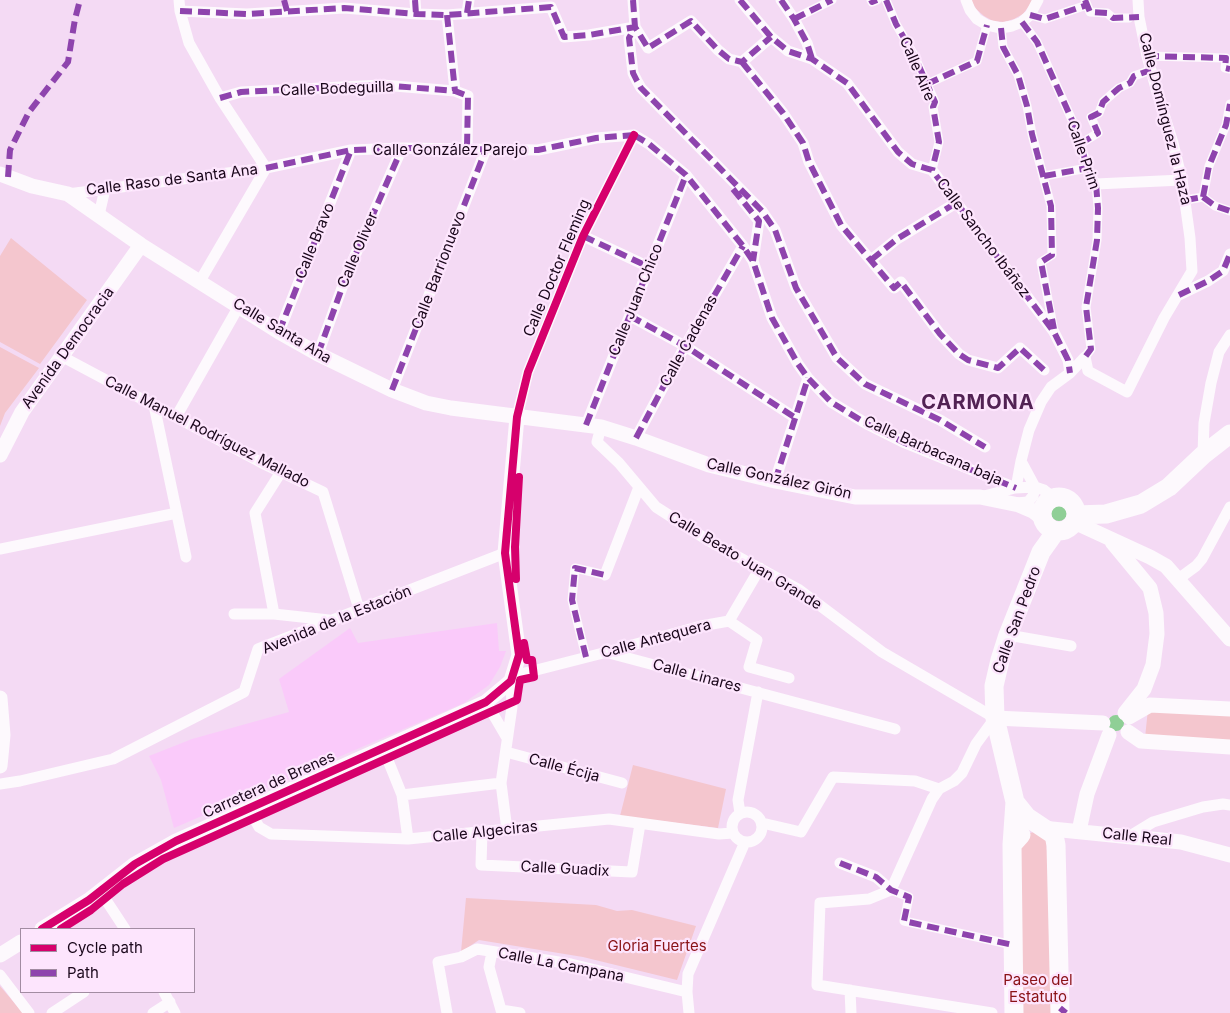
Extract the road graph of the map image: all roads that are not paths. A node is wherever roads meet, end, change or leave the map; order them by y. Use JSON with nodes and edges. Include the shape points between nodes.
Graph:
{"nodes":[{"id":1,"x":415,"y":0,"type":"edge"},
{"id":2,"x":469,"y":0,"type":"edge"},
{"id":3,"x":633,"y":0,"type":"edge"},
{"id":4,"x":740,"y":0,"type":"edge"},
{"id":5,"x":781,"y":0,"type":"edge"},
{"id":6,"x":832,"y":0,"type":"edge"},
{"id":7,"x":871,"y":0,"type":"edge"},
{"id":8,"x":877,"y":0,"type":"edge"},
{"id":9,"x":886,"y":0,"type":"edge"},
{"id":10,"x":966,"y":0,"type":"edge"},
{"id":11,"x":1038,"y":0,"type":"edge"},
{"id":12,"x":1138,"y":0,"type":"edge"},
{"id":13,"x":1086,"y":2,"type":"edge"},
{"id":14,"x":180,"y":6,"type":"edge"},
{"id":15,"x":286,"y":6,"type":"edge"},
{"id":16,"x":467,"y":13,"type":"junction"},
{"id":17,"x":416,"y":14,"type":"junction"},
{"id":18,"x":447,"y":15,"type":"junction"},
{"id":19,"x":1135,"y":17,"type":"junction"},
{"id":20,"x":1026,"y":18,"type":"junction"},
{"id":21,"x":794,"y":19,"type":"junction"},
{"id":22,"x":987,"y":25,"type":"junction"},
{"id":23,"x":635,"y":28,"type":"junction"},
{"id":24,"x":1001,"y":28,"type":"junction"},
{"id":25,"x":772,"y":37,"type":"junction"},
{"id":26,"x":1147,"y":56,"type":"junction"},
{"id":27,"x":812,"y":59,"type":"junction"},
{"id":28,"x":742,"y":62,"type":"junction"},
{"id":29,"x":1230,"y":69,"type":"edge"},
{"id":30,"x":1151,"y":70,"type":"junction"},
{"id":31,"x":927,"y":84,"type":"junction"},
{"id":32,"x":455,"y":91,"type":"junction"},
{"id":33,"x":220,"y":98,"type":"junction"},
{"id":34,"x":1230,"y":104,"type":"edge"},
{"id":35,"x":634,"y":135,"type":"junction"},
{"id":36,"x":688,"y":135,"type":"junction"},
{"id":37,"x":1080,"y":144,"type":"junction"},
{"id":38,"x":402,"y":148,"type":"junction"},
{"id":39,"x":467,"y":148,"type":"junction"},
{"id":40,"x":486,"y":149,"type":"junction"},
{"id":41,"x":351,"y":150,"type":"junction"},
{"id":42,"x":266,"y":168,"type":"junction"},
{"id":43,"x":1088,"y":168,"type":"junction"},
{"id":44,"x":932,"y":170,"type":"junction"},
{"id":45,"x":0,"y":174,"type":"edge"},
{"id":46,"x":686,"y":175,"type":"junction"},
{"id":47,"x":1044,"y":176,"type":"junction"},
{"id":48,"x":1182,"y":180,"type":"junction"},
{"id":49,"x":1096,"y":184,"type":"junction"},
{"id":50,"x":105,"y":189,"type":"junction"},
{"id":51,"x":68,"y":194,"type":"junction"},
{"id":52,"x":1204,"y":197,"type":"junction"},
{"id":53,"x":1186,"y":200,"type":"junction"},
{"id":54,"x":956,"y":203,"type":"junction"},
{"id":55,"x":1230,"y":211,"type":"edge"},
{"id":56,"x":99,"y":215,"type":"junction"},
{"id":57,"x":583,"y":236,"type":"junction"},
{"id":58,"x":141,"y":245,"type":"junction"},
{"id":59,"x":743,"y":246,"type":"junction"},
{"id":60,"x":1230,"y":254,"type":"edge"},
{"id":61,"x":872,"y":260,"type":"junction"},
{"id":62,"x":753,"y":261,"type":"junction"},
{"id":63,"x":649,"y":267,"type":"junction"},
{"id":64,"x":200,"y":281,"type":"junction"},
{"id":65,"x":1179,"y":295,"type":"junction"},
{"id":66,"x":240,"y":306,"type":"junction"},
{"id":67,"x":630,"y":316,"type":"junction"},
{"id":68,"x":279,"y":332,"type":"junction"},
{"id":69,"x":1054,"y":332,"type":"junction"},
{"id":70,"x":1230,"y":335,"type":"edge"},
{"id":71,"x":685,"y":346,"type":"junction"},
{"id":72,"x":318,"y":354,"type":"junction"},
{"id":73,"x":62,"y":356,"type":"junction"},
{"id":74,"x":1085,"y":357,"type":"junction"},
{"id":75,"x":1044,"y":370,"type":"dead end"},
{"id":76,"x":1070,"y":373,"type":"junction"},
{"id":77,"x":808,"y":378,"type":"junction"},
{"id":78,"x":392,"y":390,"type":"junction"},
{"id":79,"x":154,"y":405,"type":"junction"},
{"id":80,"x":176,"y":417,"type":"junction"},
{"id":81,"x":517,"y":417,"type":"junction"},
{"id":82,"x":794,"y":417,"type":"junction"},
{"id":83,"x":586,"y":425,"type":"junction"},
{"id":84,"x":601,"y":427,"type":"junction"},
{"id":85,"x":1230,"y":434,"type":"edge"},
{"id":86,"x":636,"y":438,"type":"junction"},
{"id":87,"x":985,"y":447,"type":"dead end"},
{"id":88,"x":0,"y":455,"type":"edge"},
{"id":89,"x":1203,"y":455,"type":"junction"},
{"id":90,"x":1021,"y":460,"type":"junction"},
{"id":91,"x":281,"y":472,"type":"junction"},
{"id":92,"x":775,"y":481,"type":"junction"},
{"id":93,"x":1035,"y":486,"type":"junction"},
{"id":94,"x":639,"y":487,"type":"junction"},
{"id":95,"x":1016,"y":488,"type":"junction"},
{"id":96,"x":980,"y":497,"type":"junction"},
{"id":97,"x":1053,"y":497,"type":"junction"},
{"id":98,"x":1007,"y":503,"type":"junction"},
{"id":99,"x":1230,"y":507,"type":"edge"},
{"id":100,"x":176,"y":513,"type":"junction"},
{"id":101,"x":1075,"y":518,"type":"junction"},
{"id":102,"x":1049,"y":524,"type":"junction"},
{"id":103,"x":1109,"y":539,"type":"junction"},
{"id":104,"x":0,"y":549,"type":"edge"},
{"id":105,"x":505,"y":553,"type":"junction"},
{"id":106,"x":186,"y":557,"type":"dead end"},
{"id":107,"x":760,"y":568,"type":"junction"},
{"id":108,"x":605,"y":574,"type":"joint"},
{"id":109,"x":1177,"y":580,"type":"junction"},
{"id":110,"x":359,"y":610,"type":"junction"},
{"id":111,"x":234,"y":614,"type":"dead end"},
{"id":112,"x":274,"y":614,"type":"junction"},
{"id":113,"x":332,"y":620,"type":"junction"},
{"id":114,"x":729,"y":621,"type":"junction"},
{"id":115,"x":1008,"y":635,"type":"junction"},
{"id":116,"x":1230,"y":639,"type":"edge"},
{"id":117,"x":1071,"y":646,"type":"dead end"},
{"id":118,"x":607,"y":652,"type":"junction"},
{"id":119,"x":586,"y":657,"type":"junction"},
{"id":120,"x":512,"y":678,"type":"junction"},
{"id":121,"x":788,"y":678,"type":"dead end"},
{"id":122,"x":758,"y":692,"type":"junction"},
{"id":123,"x":0,"y":698,"type":"edge"},
{"id":124,"x":486,"y":702,"type":"junction"},
{"id":125,"x":1230,"y":709,"type":"edge"},
{"id":126,"x":995,"y":718,"type":"junction"},
{"id":127,"x":1127,"y":721,"type":"junction"},
{"id":128,"x":895,"y":729,"type":"dead end"},
{"id":129,"x":1106,"y":729,"type":"junction"},
{"id":130,"x":507,"y":738,"type":"junction"},
{"id":131,"x":1230,"y":747,"type":"edge"},
{"id":132,"x":382,"y":748,"type":"junction"},
{"id":133,"x":506,"y":752,"type":"junction"},
{"id":134,"x":0,"y":766,"type":"edge"},
{"id":135,"x":501,"y":783,"type":"junction"},
{"id":136,"x":622,"y":783,"type":"dead end"},
{"id":137,"x":0,"y":784,"type":"edge"},
{"id":138,"x":939,"y":789,"type":"junction"},
{"id":139,"x":402,"y":795,"type":"junction"},
{"id":140,"x":1015,"y":802,"type":"junction"},
{"id":141,"x":1230,"y":805,"type":"edge"},
{"id":142,"x":249,"y":809,"type":"junction"},
{"id":143,"x":740,"y":814,"type":"junction"},
{"id":144,"x":762,"y":823,"type":"junction"},
{"id":145,"x":640,"y":824,"type":"junction"},
{"id":146,"x":1042,"y":828,"type":"junction"},
{"id":147,"x":507,"y":830,"type":"junction"},
{"id":148,"x":1080,"y":831,"type":"junction"},
{"id":149,"x":482,"y":832,"type":"junction"},
{"id":150,"x":733,"y":833,"type":"junction"},
{"id":151,"x":1130,"y":836,"type":"junction"},
{"id":152,"x":408,"y":839,"type":"junction"},
{"id":153,"x":745,"y":842,"type":"junction"},
{"id":154,"x":1012,"y":845,"type":"junction"},
{"id":155,"x":1230,"y":855,"type":"edge"},
{"id":156,"x":840,"y":863,"type":"dead end"},
{"id":157,"x":891,"y":890,"type":"junction"},
{"id":158,"x":100,"y":892,"type":"junction"},
{"id":159,"x":44,"y":928,"type":"edge"},
{"id":160,"x":124,"y":928,"type":"edge"},
{"id":161,"x":20,"y":943,"type":"edge"},
{"id":162,"x":1013,"y":945,"type":"junction"},
{"id":163,"x":492,"y":952,"type":"junction"},
{"id":164,"x":0,"y":955,"type":"edge"},
{"id":165,"x":0,"y":975,"type":"edge"},
{"id":166,"x":850,"y":990,"type":"junction"},
{"id":167,"x":686,"y":992,"type":"junction"},
{"id":168,"x":82,"y":993,"type":"edge"},
{"id":169,"x":165,"y":993,"type":"edge"},
{"id":170,"x":170,"y":1002,"type":"junction"},
{"id":171,"x":1063,"y":1012,"type":"edge"},
{"id":172,"x":28,"y":1013,"type":"edge"},
{"id":173,"x":52,"y":1013,"type":"edge"},
{"id":174,"x":153,"y":1013,"type":"edge"},
{"id":175,"x":175,"y":1013,"type":"edge"},
{"id":176,"x":447,"y":1013,"type":"edge"},
{"id":177,"x":520,"y":1013,"type":"edge"},
{"id":178,"x":688,"y":1013,"type":"edge"},
{"id":179,"x":851,"y":1013,"type":"edge"},
{"id":180,"x":992,"y":1013,"type":"edge"},
{"id":181,"x":1014,"y":1013,"type":"edge"}],
"edges":[{"from":1,"to":17,"type":"street"},
{"from":2,"to":16,"type":"street"},
{"from":3,"to":23,"type":"street"},
{"from":4,"to":25,"type":"street","name":"Calle Sancho Ibáñez"},
{"from":5,"to":21,"type":"street"},
{"from":6,"to":21,"type":"street"},
{"from":7,"to":8,"type":"street"},
{"from":9,"to":31,"type":"street","name":"Calle Aire"},
{"from":10,"to":22,"type":"street","via":[[977,19]]},
{"from":11,"to":20,"type":"street"},
{"from":12,"to":19,"type":"street","name":"Calle Domínguez la Haza"},
{"from":13,"to":19,"type":"street","via":[[1090,12],[1107,12],[1113,18]]},
{"from":13,"to":20,"type":"street","via":[[1045,19]]},
{"from":14,"to":15,"type":"street","via":[[246,14]]},
{"from":14,"to":33,"type":"street","via":[[189,43]]},
{"from":15,"to":17,"type":"street"},
{"from":16,"to":18,"type":"street"},
{"from":16,"to":23,"type":"street","via":[[551,6],[564,37]]},
{"from":17,"to":18,"type":"street"},
{"from":18,"to":32,"type":"street"},
{"from":19,"to":26,"type":"street","name":"Calle Domínguez la Haza"},
{"from":20,"to":24,"type":"street"},
{"from":20,"to":37,"type":"street","name":"Calle Prim"},
{"from":21,"to":27,"type":"street"},
{"from":22,"to":24,"type":"street"},
{"from":22,"to":31,"type":"street","via":[[977,61]]},
{"from":23,"to":28,"type":"street","via":[[648,48],[691,21],[729,59]]},
{"from":23,"to":36,"type":"street","via":[[629,38],[633,73],[641,88]]},
{"from":24,"to":47,"type":"street","via":[[1003,47],[1018,75]]},
{"from":25,"to":27,"type":"street","name":"Calle Sancho Ibáñez","via":[[788,51]]},
{"from":25,"to":28,"type":"street"},
{"from":26,"to":29,"type":"street","via":[[1226,58],[1225,68]]},
{"from":26,"to":30,"type":"street","name":"Calle Domínguez la Haza"},
{"from":27,"to":44,"type":"street","name":"Calle Sancho Ibáñez","via":[[847,83],[898,152],[912,164]]},
{"from":28,"to":61,"type":"street","via":[[803,143],[808,162],[842,225]]},
{"from":30,"to":37,"type":"street","via":[[1134,76],[1130,83],[1103,102],[1099,113],[1091,117],[1098,133]]},
{"from":30,"to":48,"type":"street","name":"Calle Domínguez la Haza"},
{"from":31,"to":44,"type":"street","name":"Calle Aire","via":[[935,102],[939,142]]},
{"from":32,"to":33,"type":"street","name":"Calle Bodeguilla","via":[[382,85],[241,92]]},
{"from":32,"to":39,"type":"street","via":[[468,96]]},
{"from":33,"to":42,"type":"street"},
{"from":34,"to":52,"type":"street","via":[[1226,125],[1209,166]]},
{"from":35,"to":40,"type":"street","name":"Calle González Parejo","via":[[596,138],[538,150]]},
{"from":35,"to":46,"type":"street","name":"Calle Barbacana baja"},
{"from":35,"to":57,"type":"street","name":"Calle Doctor Fleming"},
{"from":36,"to":62,"type":"street","via":[[702,158],[759,221]]},
{"from":36,"to":87,"type":"street","via":[[762,211],[775,230],[796,288],[837,358],[865,384],[940,420]]},
{"from":37,"to":43,"type":"street","name":"Calle Prim"},
{"from":38,"to":39,"type":"street","name":"Calle González Parejo"},
{"from":38,"to":41,"type":"street","name":"Calle González Parejo"},
{"from":38,"to":72,"type":"street","name":"Calle Oliver","via":[[347,274]]},
{"from":39,"to":40,"type":"street","name":"Calle González Parejo"},
{"from":40,"to":78,"type":"street","name":"Calle Barrionuevo"},
{"from":41,"to":42,"type":"street","name":"Calle González Parejo"},
{"from":41,"to":68,"type":"street","name":"Calle Bravo"},
{"from":42,"to":50,"type":"street","name":"Calle Raso de Santa Ana"},
{"from":42,"to":64,"type":"street","name":"Calle Raso de Santa Ana"},
{"from":43,"to":47,"type":"street"},
{"from":43,"to":49,"type":"street","name":"Calle Prim"},
{"from":44,"to":54,"type":"street","name":"Calle Sancho Ibáñez"},
{"from":45,"to":51,"type":"street"},
{"from":46,"to":59,"type":"street","name":"Calle Barbacana baja"},
{"from":46,"to":63,"type":"street","name":"Calle Juan Chico"},
{"from":47,"to":69,"type":"street","via":[[1050,206],[1052,255],[1041,262]]},
{"from":48,"to":49,"type":"street"},
{"from":48,"to":53,"type":"street","name":"Calle Domínguez la Haza"},
{"from":49,"to":74,"type":"street","name":"Calle Prim","via":[[1097,240],[1086,307],[1090,349]]},
{"from":50,"to":51,"type":"street","name":"Calle Raso de Santa Ana"},
{"from":50,"to":56,"type":"street"},
{"from":51,"to":56,"type":"street","name":"Calle Santa Ana"},
{"from":52,"to":53,"type":"street"},
{"from":52,"to":55,"type":"street","via":[[1215,206]]},
{"from":53,"to":65,"type":"street","name":"Calle Domínguez la Haza","via":[[1192,271]]},
{"from":54,"to":61,"type":"street","via":[[897,240]]},
{"from":54,"to":69,"type":"street","name":"Calle Sancho Ibáñez"},
{"from":56,"to":58,"type":"street","name":"Calle Santa Ana"},
{"from":57,"to":63,"type":"street"},
{"from":57,"to":81,"type":"street","name":"Calle Doctor Fleming","via":[[528,372]]},
{"from":58,"to":64,"type":"street","name":"Calle Santa Ana"},
{"from":58,"to":73,"type":"street","name":"Avenida Democracia"},
{"from":59,"to":62,"type":"street","name":"Calle Barbacana baja"},
{"from":59,"to":71,"type":"street","name":"Calle Cadenas"},
{"from":60,"to":65,"type":"street","via":[[1223,271]]},
{"from":61,"to":75,"type":"street","via":[[894,288],[901,282],[940,334],[963,357],[998,368],[1020,348]]},
{"from":62,"to":77,"type":"street","name":"Calle Barbacana baja","via":[[772,318]]},
{"from":63,"to":67,"type":"street","name":"Calle Juan Chico"},
{"from":64,"to":66,"type":"street","name":"Calle Santa Ana"},
{"from":65,"to":74,"type":"street","name":"Calle Domínguez la Haza","via":[[1127,392],[1088,371]]},
{"from":66,"to":68,"type":"street","name":"Calle Santa Ana"},
{"from":66,"to":80,"type":"street"},
{"from":67,"to":71,"type":"street"},
{"from":67,"to":83,"type":"street","name":"Calle Juan Chico"},
{"from":68,"to":72,"type":"street","name":"Calle Santa Ana"},
{"from":69,"to":76,"type":"street","name":"Calle Sancho Ibáñez","via":[[1068,360]]},
{"from":70,"to":89,"type":"street","via":[[1219,352],[1210,383]]},
{"from":71,"to":82,"type":"street"},
{"from":71,"to":86,"type":"street","name":"Calle Cadenas"},
{"from":72,"to":78,"type":"street","name":"Calle Santa Ana"},
{"from":73,"to":79,"type":"street","name":"Calle Manuel Rodríguez Mallado"},
{"from":73,"to":88,"type":"street","name":"Avenida Democracia","via":[[22,412]]},
{"from":74,"to":76,"type":"street"},
{"from":76,"to":90,"type":"street","via":[[1051,387],[1041,402]]},
{"from":77,"to":82,"type":"street"},
{"from":77,"to":95,"type":"street","name":"Calle Barbacana baja","via":[[832,402],[867,424]]},
{"from":78,"to":81,"type":"street","name":"Calle Santa Ana","via":[[426,403]]},
{"from":79,"to":80,"type":"street","name":"Calle Manuel Rodríguez Mallado"},
{"from":79,"to":100,"type":"street"},
{"from":80,"to":91,"type":"street","name":"Calle Manuel Rodríguez Mallado"},
{"from":81,"to":83,"type":"street","name":"Calle González Girón"},
{"from":81,"to":105,"type":"street"},
{"from":82,"to":92,"type":"street"},
{"from":83,"to":84,"type":"street","name":"Calle González Girón"},
{"from":84,"to":86,"type":"street","name":"Calle González Girón"},
{"from":84,"to":94,"type":"street","name":"Calle Beato Juan Grande","via":[[597,442]]},
{"from":85,"to":89,"type":"main road"},
{"from":86,"to":92,"type":"street","name":"Calle González Girón","via":[[709,465]]},
{"from":89,"to":101,"type":"main road","via":[[1169,487],[1141,504],[1106,514]]},
{"from":90,"to":93,"type":"street"},
{"from":90,"to":95,"type":"street"},
{"from":91,"to":110,"type":"street","name":"Calle Manuel Rodríguez Mallado","via":[[323,492]]},
{"from":91,"to":112,"type":"street","via":[[255,513]]},
{"from":92,"to":96,"type":"street","name":"Calle González Girón","via":[[855,496]]},
{"from":93,"to":95,"type":"street"},
{"from":93,"to":97,"type":"street"},
{"from":93,"to":98,"type":"street","via":[[1028,502]]},
{"from":94,"to":107,"type":"street","name":"Calle Beato Juan Grande","via":[[656,507],[709,541]]},
{"from":94,"to":108,"type":"street"},
{"from":95,"to":96,"type":"street"},
{"from":96,"to":98,"type":"street","name":"Calle González Girón"},
{"from":97,"to":101,"type":"main road","via":[[1062,496],[1071,501]]},
{"from":97,"to":102,"type":"main road","via":[[1045,503],[1041,513]]},
{"from":98,"to":102,"type":"street","name":"Calle González Girón","via":[[1033,511]]},
{"from":99,"to":109,"type":"street","via":[[1196,566]]},
{"from":100,"to":104,"type":"street"},
{"from":100,"to":106,"type":"street"},
{"from":101,"to":102,"type":"main road","via":[[1066,529]]},
{"from":101,"to":103,"type":"street"},
{"from":102,"to":115,"type":"main road","name":"Calle San Pedro"},
{"from":103,"to":109,"type":"street","via":[[1166,566]]},
{"from":103,"to":127,"type":"street","via":[[1150,588],[1156,612],[1158,634],[1153,665]]},
{"from":105,"to":110,"type":"street","name":"Avenida de la Estación"},
{"from":105,"to":120,"type":"street","via":[[519,655]]},
{"from":107,"to":114,"type":"street"},
{"from":107,"to":126,"type":"street","name":"Calle Beato Juan Grande","via":[[798,589],[882,652]]},
{"from":108,"to":119,"type":"street","via":[[574,568],[572,600]]},
{"from":109,"to":116,"type":"street"},
{"from":110,"to":113,"type":"street","name":"Avenida de la Estación"},
{"from":111,"to":112,"type":"street"},
{"from":112,"to":113,"type":"street"},
{"from":113,"to":137,"type":"street","name":"Avenida de la Estación","via":[[258,649],[244,692],[113,759]]},
{"from":114,"to":118,"type":"street","name":"Calle Antequera"},
{"from":114,"to":121,"type":"street","name":"Calle Antequera","via":[[756,640],[749,667]]},
{"from":115,"to":117,"type":"street"},
{"from":115,"to":126,"type":"main road","name":"Calle San Pedro","via":[[994,686]]},
{"from":118,"to":119,"type":"street","name":"Calle Antequera"},
{"from":118,"to":122,"type":"street","name":"Calle Linares"},
{"from":119,"to":120,"type":"street","name":"Calle Antequera"},
{"from":120,"to":124,"type":"street","name":"Carretera de Brenes"},
{"from":120,"to":130,"type":"street"},
{"from":122,"to":128,"type":"street","name":"Calle Linares"},
{"from":122,"to":143,"type":"street","via":[[738,800]]},
{"from":123,"to":134,"type":"street","via":[[3,735]]},
{"from":124,"to":130,"type":"street"},
{"from":124,"to":132,"type":"street","name":"Carretera de Brenes"},
{"from":125,"to":127,"type":"street","via":[[1150,705]]},
{"from":126,"to":129,"type":"street"},
{"from":126,"to":138,"type":"street","via":[[976,744],[962,773]]},
{"from":126,"to":140,"type":"main road","name":"Calle San Pedro"},
{"from":127,"to":129,"type":"street","via":[[1125,735],[1116,737]]},
{"from":127,"to":129,"type":"street","via":[[1117,710],[1109,712]]},
{"from":127,"to":131,"type":"street","via":[[1141,741]]},
{"from":129,"to":148,"type":"street"},
{"from":130,"to":133,"type":"street"},
{"from":132,"to":139,"type":"street"},
{"from":132,"to":142,"type":"street","name":"Carretera de Brenes"},
{"from":133,"to":135,"type":"street"},
{"from":133,"to":136,"type":"street","name":"Calle Écija"},
{"from":135,"to":139,"type":"street"},
{"from":135,"to":147,"type":"street"},
{"from":138,"to":144,"type":"street","via":[[915,781],[832,777],[801,832]]},
{"from":138,"to":157,"type":"street"},
{"from":139,"to":152,"type":"street"},
{"from":140,"to":146,"type":"main road"},
{"from":140,"to":154,"type":"main road"},
{"from":141,"to":151,"type":"street","via":[[1202,807],[1154,822]]},
{"from":142,"to":152,"type":"street","name":"Calle Algeciras","via":[[260,827],[271,834]]},
{"from":142,"to":158,"type":"street","name":"Carretera de Brenes","via":[[176,841],[135,864]]},
{"from":143,"to":144,"type":"street","via":[[753,813]]},
{"from":143,"to":150,"type":"street","via":[[734,820]]},
{"from":144,"to":153,"type":"street","via":[[759,837]]},
{"from":145,"to":147,"type":"street","name":"Calle Algeciras","via":[[609,819]]},
{"from":145,"to":149,"type":"street","name":"Calle Guadix","via":[[632,872],[481,865]]},
{"from":145,"to":150,"type":"street","name":"Calle Algeciras"},
{"from":146,"to":148,"type":"street","name":"Calle Real"},
{"from":146,"to":154,"type":"main road","via":[[1026,830]]},
{"from":146,"to":171,"type":"main road","via":[[1054,835],[1056,845]]},
{"from":147,"to":149,"type":"street","name":"Calle Algeciras"},
{"from":148,"to":151,"type":"street","name":"Calle Real"},
{"from":149,"to":152,"type":"street","name":"Calle Algeciras"},
{"from":150,"to":153,"type":"street"},
{"from":151,"to":155,"type":"street","name":"Calle Real","via":[[1181,842]]},
{"from":153,"to":167,"type":"street","via":[[688,974]]},
{"from":154,"to":162,"type":"main road"},
{"from":156,"to":157,"type":"street","via":[[876,878]]},
{"from":157,"to":162,"type":"street","via":[[909,897],[904,921]]},
{"from":157,"to":166,"type":"street","via":[[869,899],[820,903],[817,985]]},
{"from":158,"to":159,"type":"street","name":"Carretera de Brenes"},
{"from":158,"to":160,"type":"street"},
{"from":161,"to":164,"type":"street"},
{"from":162,"to":181,"type":"main road"},
{"from":163,"to":167,"type":"street","name":"Calle La Campana","via":[[570,964]]},
{"from":163,"to":176,"type":"street","name":"Calle La Campana","via":[[477,948],[461,957],[438,962]]},
{"from":163,"to":177,"type":"street","via":[[489,967],[501,1010]]},
{"from":165,"to":172,"type":"street"},
{"from":166,"to":179,"type":"street"},
{"from":166,"to":180,"type":"street"},
{"from":167,"to":178,"type":"street"},
{"from":168,"to":173,"type":"street"},
{"from":169,"to":170,"type":"street"},
{"from":170,"to":174,"type":"street"},
{"from":170,"to":175,"type":"street"}]}
